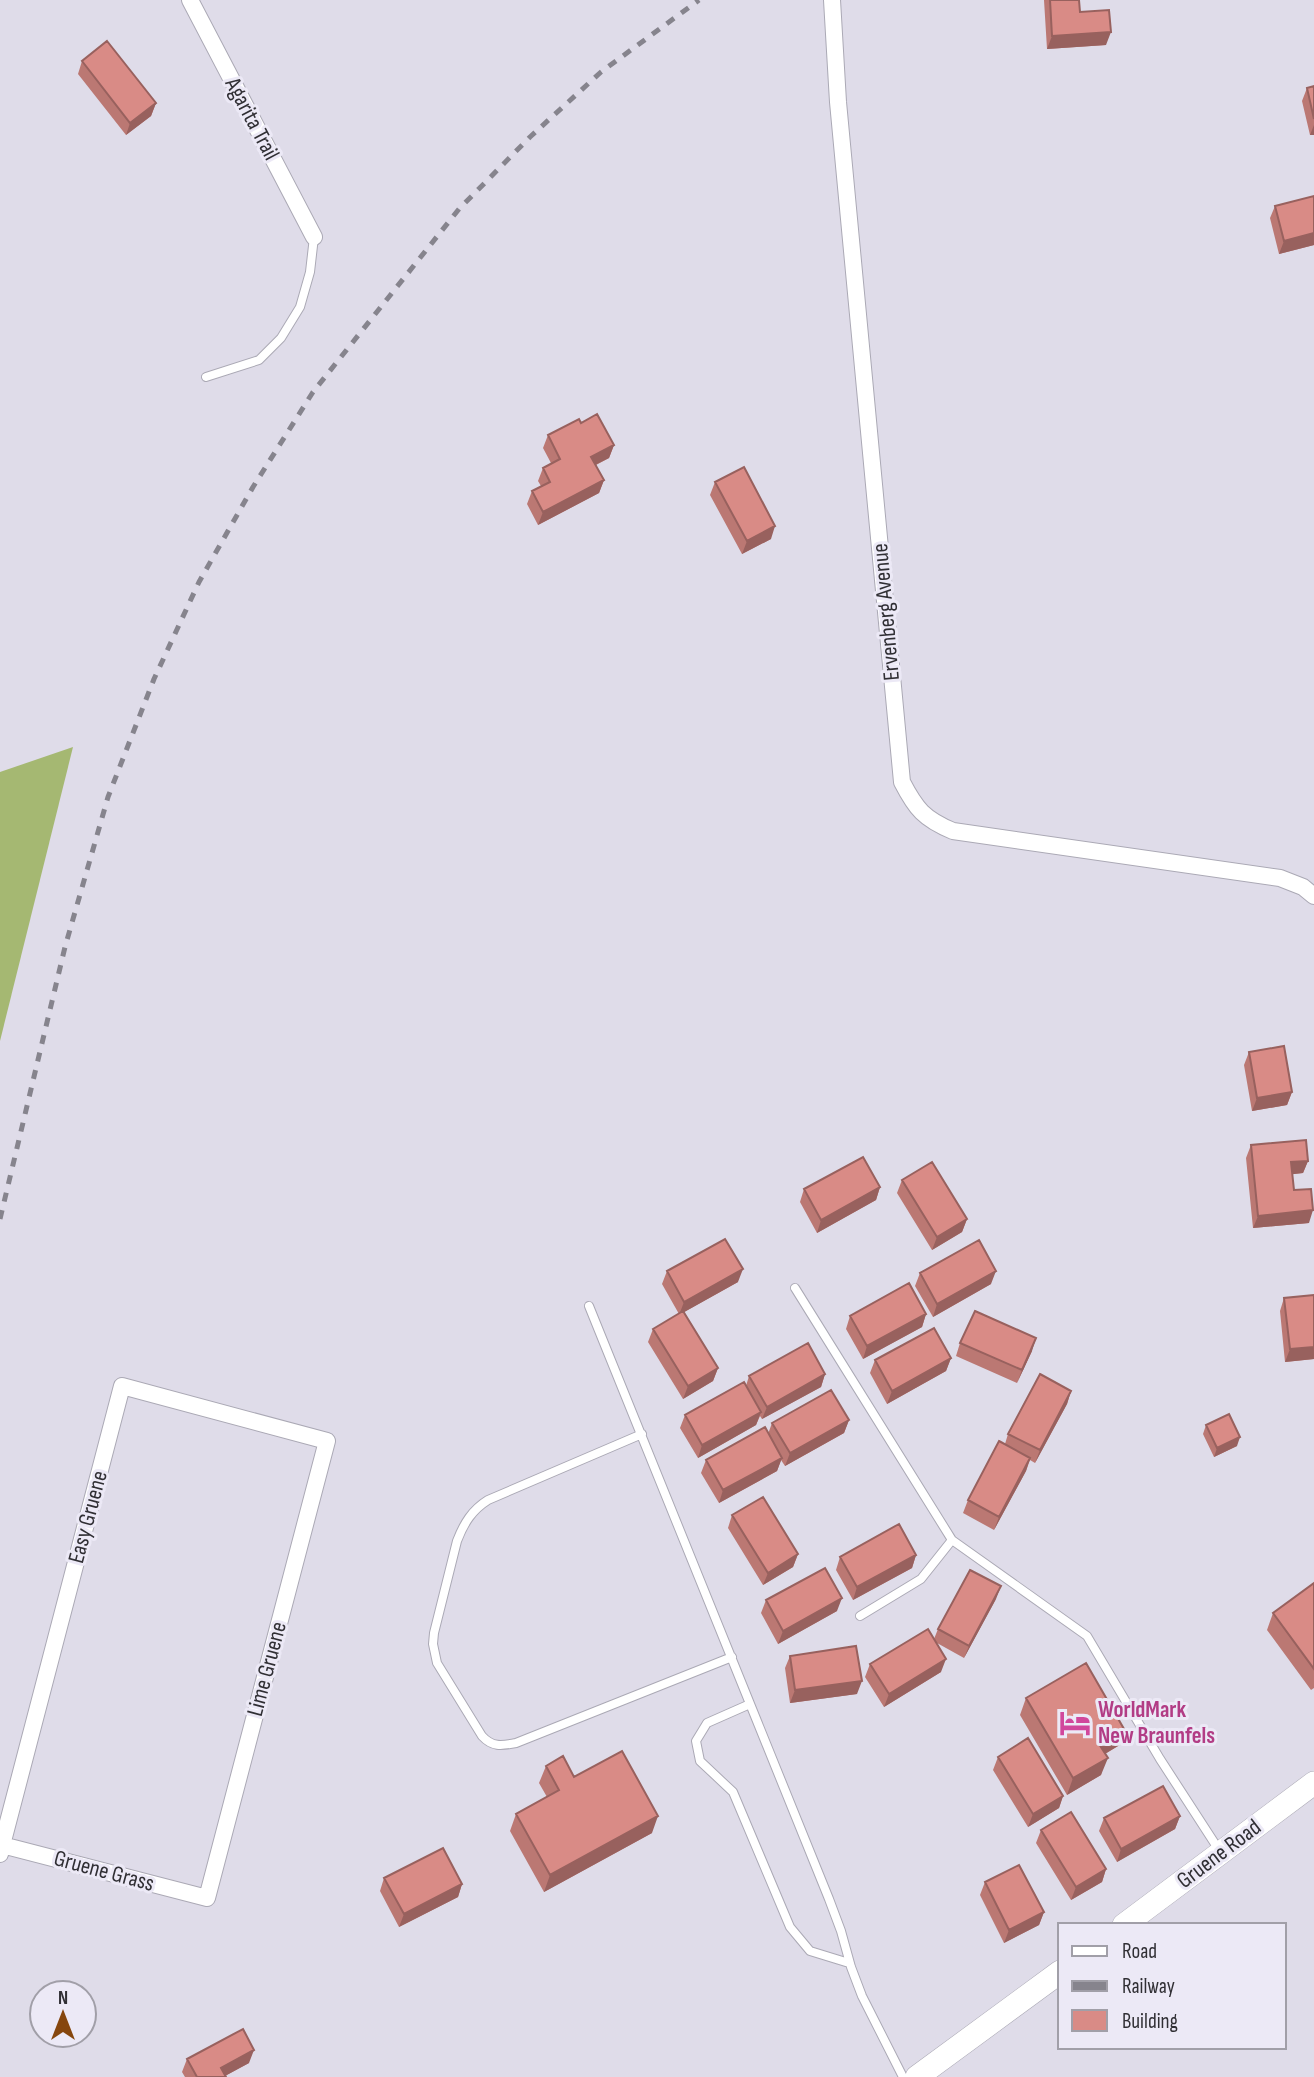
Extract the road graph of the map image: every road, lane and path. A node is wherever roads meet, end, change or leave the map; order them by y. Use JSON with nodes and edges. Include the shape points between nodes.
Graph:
{"nodes":[{"id":1,"x":190,"y":0,"type":"edge"},
{"id":2,"x":832,"y":0,"type":"edge"},
{"id":3,"x":314,"y":237,"type":"joint"},
{"id":4,"x":206,"y":377,"type":"dead end"},
{"id":5,"x":1314,"y":896,"type":"edge"},
{"id":6,"x":795,"y":1288,"type":"dead end"},
{"id":7,"x":589,"y":1306,"type":"dead end"},
{"id":8,"x":642,"y":1434,"type":"junction"},
{"id":9,"x":327,"y":1441,"type":"joint"},
{"id":10,"x":952,"y":1541,"type":"junction"},
{"id":11,"x":860,"y":1616,"type":"dead end"},
{"id":12,"x":732,"y":1657,"type":"junction"},
{"id":13,"x":750,"y":1704,"type":"junction"},
{"id":14,"x":1314,"y":1783,"type":"edge"},
{"id":15,"x":1,"y":1849,"type":"edge"},
{"id":16,"x":1221,"y":1853,"type":"junction"},
{"id":17,"x":207,"y":1898,"type":"joint"},
{"id":18,"x":1127,"y":1923,"type":"edge"},
{"id":19,"x":849,"y":1963,"type":"junction"},
{"id":20,"x":1058,"y":1973,"type":"edge"},
{"id":21,"x":903,"y":2077,"type":"edge"},
{"id":22,"x":917,"y":2077,"type":"edge"}],
"edges":[{"from":1,"to":3,"type":"street","name":"Agarita Trail"},
{"from":2,"to":5,"type":"street","name":"Ervenberg Avenue","via":[[902,782],[912,801],[934,823],[953,831],[1280,878]]},
{"from":3,"to":4,"type":"lane","via":[[300,307],[281,338],[259,360]]},
{"from":6,"to":10,"type":"lane"},
{"from":7,"to":8,"type":"lane"},
{"from":8,"to":12,"type":"lane"},
{"from":8,"to":12,"type":"lane","via":[[477,1507],[457,1541],[434,1633],[437,1663],[482,1736],[488,1743],[503,1746]]},
{"from":9,"to":15,"type":"street","name":"Easy Gruene","via":[[122,1386]]},
{"from":9,"to":17,"type":"street","name":"Lime Gruene"},
{"from":10,"to":11,"type":"lane","via":[[921,1579]]},
{"from":10,"to":16,"type":"lane","via":[[1087,1636]]},
{"from":12,"to":13,"type":"lane"},
{"from":13,"to":19,"type":"lane","via":[[829,1899]]},
{"from":13,"to":19,"type":"lane","via":[[707,1723],[696,1741],[700,1761],[733,1792],[790,1927],[810,1951]]},
{"from":14,"to":16,"type":"street","name":"Gruene Road"},
{"from":15,"to":17,"type":"street","name":"Gruene Grass"},
{"from":16,"to":18,"type":"street","name":"Gruene Road"},
{"from":19,"to":21,"type":"lane"},
{"from":20,"to":22,"type":"street"}]}
